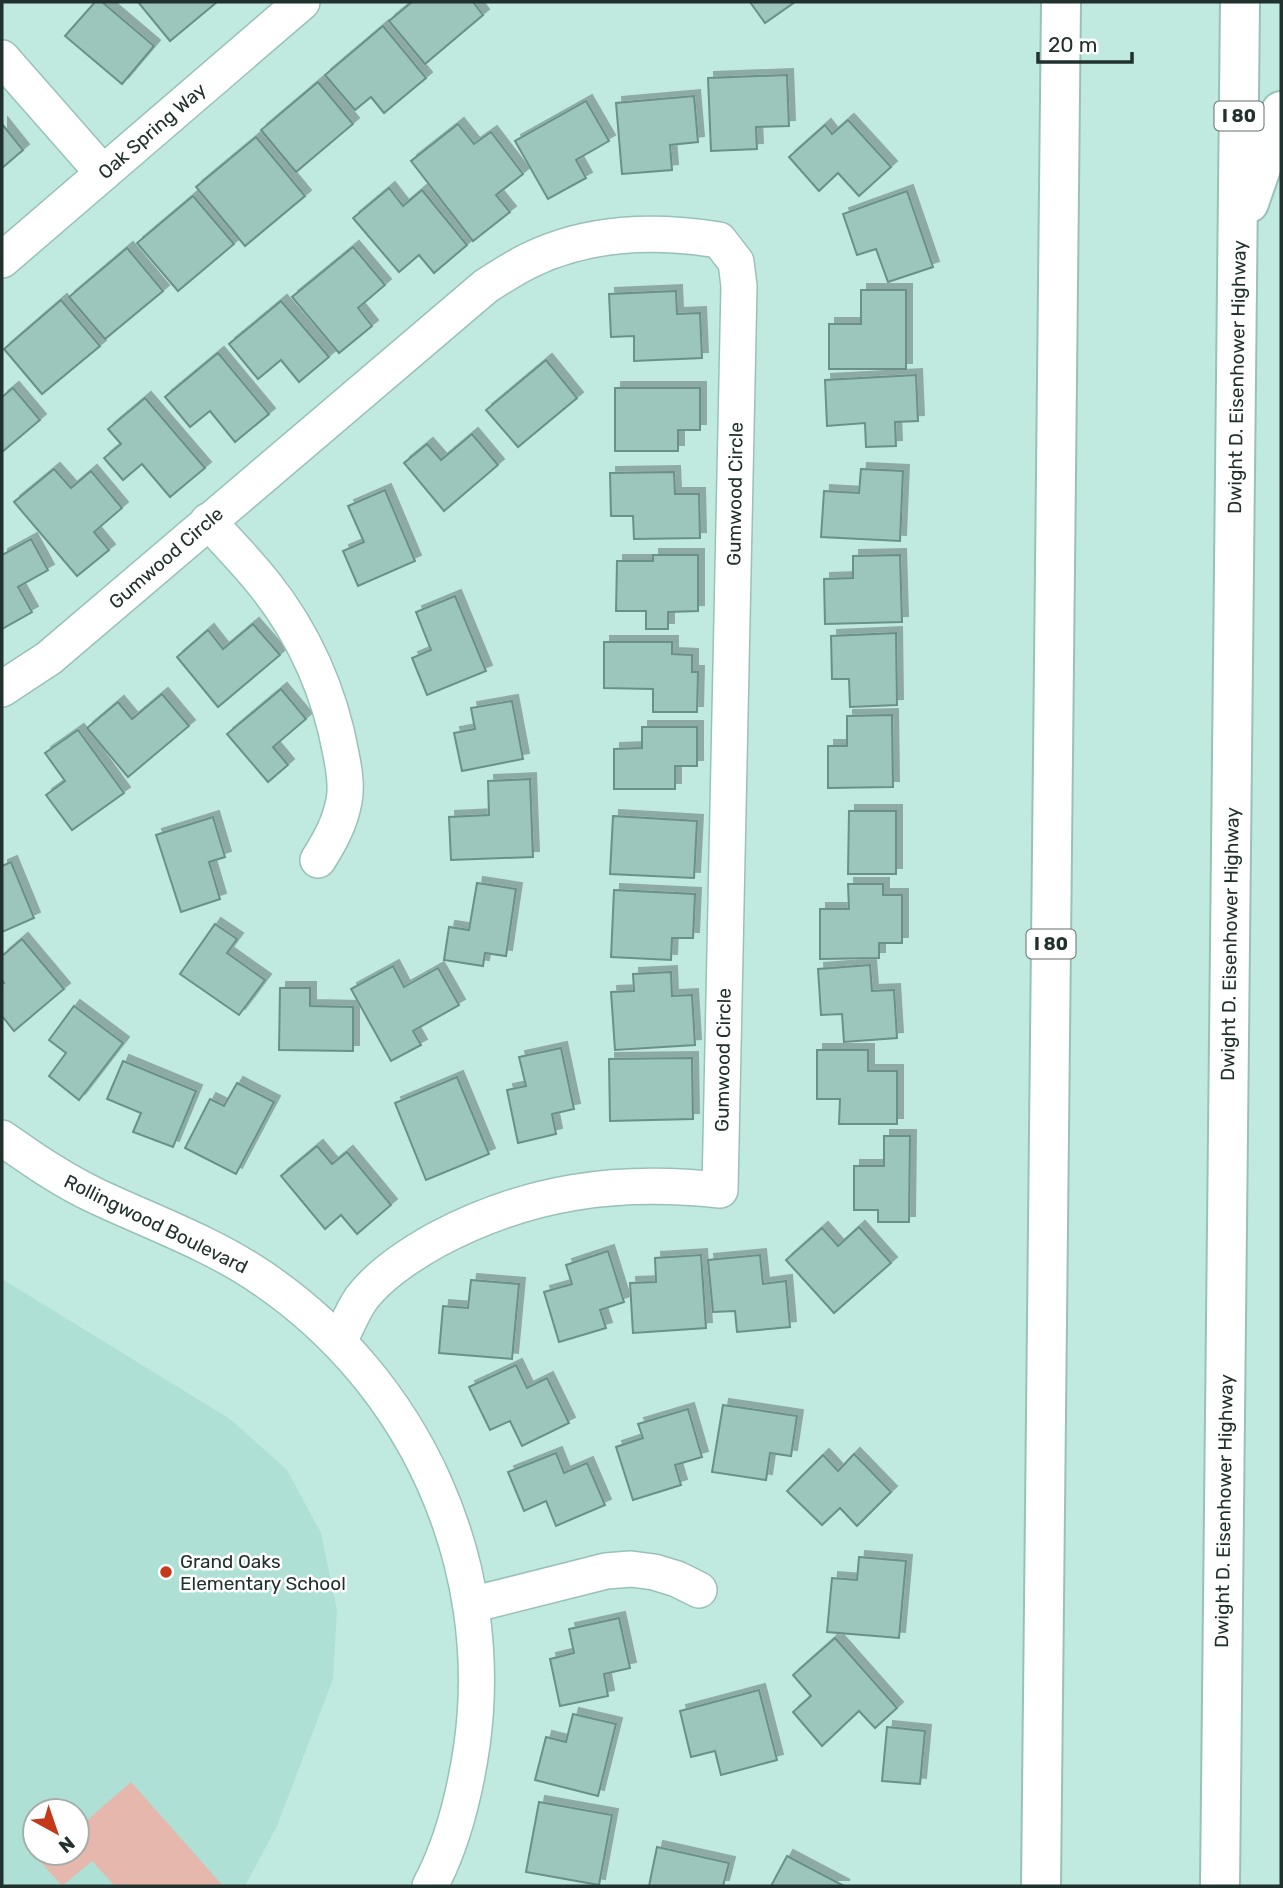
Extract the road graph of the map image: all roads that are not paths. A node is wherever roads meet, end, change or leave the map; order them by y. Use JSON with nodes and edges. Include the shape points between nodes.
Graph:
{"nodes":[{"id":1,"x":302,"y":2,"type":"edge"},
{"id":2,"x":1061,"y":2,"type":"edge"},
{"id":3,"x":1240,"y":2,"type":"edge"},
{"id":4,"x":2,"y":58,"type":"edge"},
{"id":5,"x":1281,"y":111,"type":"edge"},
{"id":6,"x":103,"y":173,"type":"junction"},
{"id":7,"x":1239,"y":231,"type":"junction"},
{"id":8,"x":2,"y":260,"type":"edge"},
{"id":9,"x":208,"y":522,"type":"junction"},
{"id":10,"x":2,"y":689,"type":"edge"},
{"id":11,"x":318,"y":860,"type":"dead end"},
{"id":12,"x":2,"y":1138,"type":"edge"},
{"id":13,"x":339,"y":1342,"type":"junction"},
{"id":14,"x":699,"y":1590,"type":"dead end"},
{"id":15,"x":471,"y":1605,"type":"junction"},
{"id":16,"x":430,"y":1886,"type":"edge"},
{"id":17,"x":1041,"y":1886,"type":"edge"},
{"id":18,"x":1220,"y":1886,"type":"edge"}],
"edges":[{"from":1,"to":6,"type":"street","name":"Oak Spring Way"},
{"from":2,"to":17,"type":"highway","number":"I 80"},
{"from":3,"to":7,"type":"highway","name":"Dwight D. Eisenhower Highway","number":"I 80"},
{"from":4,"to":6,"type":"street"},
{"from":5,"to":7,"type":"highway"},
{"from":6,"to":8,"type":"street","name":"Oak Spring Way"},
{"from":7,"to":18,"type":"highway","name":"Dwight D. Eisenhower Highway","number":"I 80"},
{"from":9,"to":10,"type":"street","name":"Gumwood Circle","via":[[49,658]]},
{"from":9,"to":11,"type":"street","via":[[265,584],[296,628],[336,726],[345,800],[334,837]]},
{"from":9,"to":13,"type":"street","name":"Gumwood Circle","via":[[486,286],[529,260],[601,237],[676,233],[719,240],[736,262],[720,1190],[674,1185],[604,1187],[557,1194],[468,1223],[407,1256],[362,1299]]},
{"from":12,"to":13,"type":"street","name":"Rollingwood Boulevard","via":[[52,1173],[219,1252]]},
{"from":13,"to":15,"type":"street","name":"Rollingwood Boulevard","via":[[388,1400],[415,1443],[447,1511]]},
{"from":14,"to":15,"type":"street","via":[[677,1579],[631,1569],[606,1571]]},
{"from":15,"to":16,"type":"street","name":"Rollingwood Boulevard","via":[[477,1708],[466,1783]]}]}
